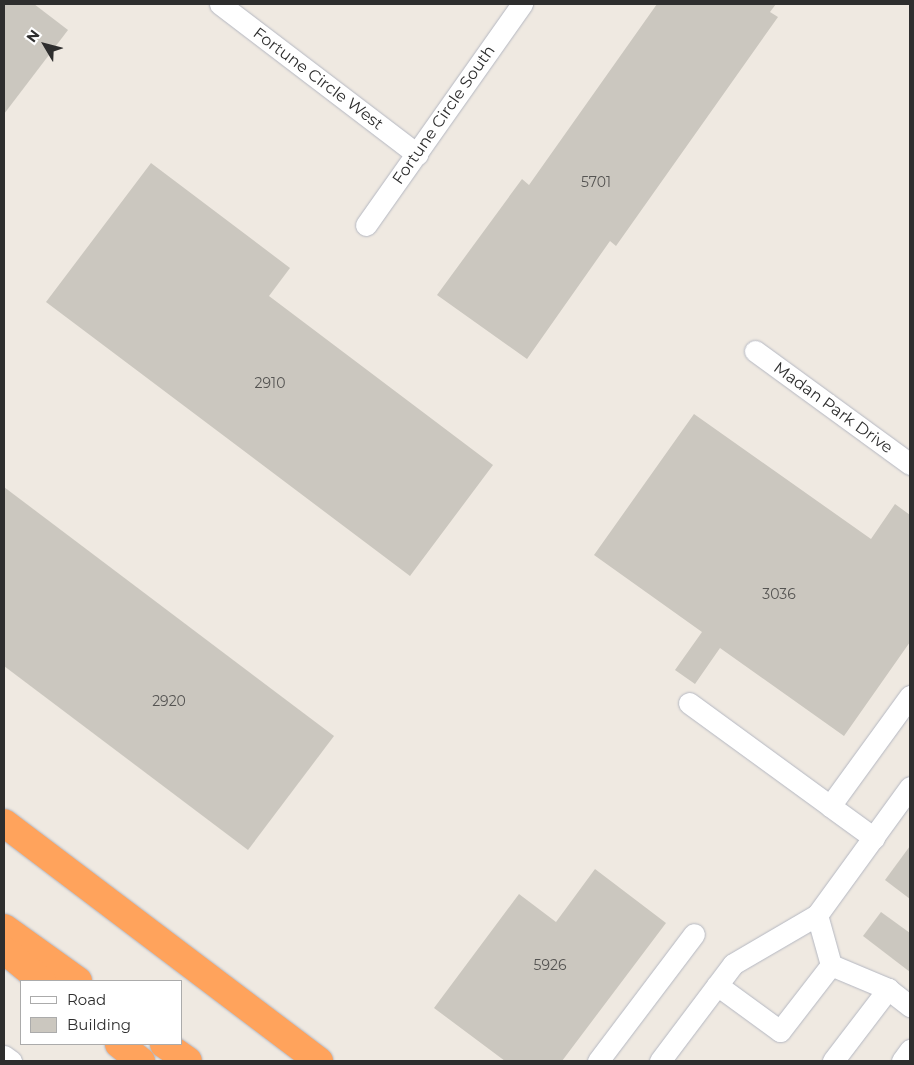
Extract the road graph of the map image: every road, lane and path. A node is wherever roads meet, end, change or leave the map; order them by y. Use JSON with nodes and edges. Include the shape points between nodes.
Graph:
{"nodes":[{"id":1,"x":220,"y":4,"type":"edge"},
{"id":2,"x":522,"y":4,"type":"edge"},
{"id":3,"x":417,"y":154,"type":"junction"},
{"id":4,"x":366,"y":225,"type":"dead end"},
{"id":5,"x":755,"y":351,"type":"dead end"},
{"id":6,"x":910,"y":464,"type":"edge"},
{"id":7,"x":910,"y":696,"type":"edge"},
{"id":8,"x":688,"y":703,"type":"dead end"},
{"id":9,"x":910,"y":787,"type":"edge"},
{"id":10,"x":830,"y":806,"type":"junction"},
{"id":11,"x":4,"y":823,"type":"edge"},
{"id":12,"x":874,"y":838,"type":"junction"},
{"id":13,"x":817,"y":915,"type":"junction"},
{"id":14,"x":4,"y":928,"type":"edge"},
{"id":15,"x":694,"y":934,"type":"dead end"},
{"id":16,"x":4,"y":950,"type":"edge"},
{"id":17,"x":831,"y":965,"type":"junction"},
{"id":18,"x":41,"y":980,"type":"edge"},
{"id":19,"x":77,"y":980,"type":"edge"},
{"id":20,"x":717,"y":985,"type":"junction"},
{"id":21,"x":888,"y":989,"type":"junction"},
{"id":22,"x":910,"y":1006,"type":"edge"},
{"id":23,"x":266,"y":1020,"type":"junction"},
{"id":24,"x":120,"y":1045,"type":"edge"},
{"id":25,"x":165,"y":1045,"type":"edge"},
{"id":26,"x":910,"y":1050,"type":"edge"},
{"id":27,"x":4,"y":1056,"type":"edge"},
{"id":28,"x":606,"y":1058,"type":"edge"},
{"id":29,"x":11,"y":1061,"type":"edge"},
{"id":30,"x":141,"y":1061,"type":"edge"},
{"id":31,"x":188,"y":1061,"type":"edge"},
{"id":32,"x":319,"y":1061,"type":"edge"},
{"id":33,"x":328,"y":1061,"type":"edge"},
{"id":34,"x":660,"y":1061,"type":"edge"},
{"id":35,"x":833,"y":1061,"type":"edge"},
{"id":36,"x":902,"y":1061,"type":"edge"}],
"edges":[{"from":1,"to":3,"type":"street","name":"Fortune Circle West"},
{"from":2,"to":3,"type":"street","name":"Fortune Circle South"},
{"from":3,"to":4,"type":"street","name":"Fortune Circle South"},
{"from":5,"to":6,"type":"street","name":"Madan Park Drive"},
{"from":7,"to":10,"type":"street"},
{"from":8,"to":10,"type":"street"},
{"from":9,"to":12,"type":"street"},
{"from":10,"to":12,"type":"street"},
{"from":11,"to":23,"type":"highway"},
{"from":12,"to":13,"type":"street"},
{"from":13,"to":17,"type":"street"},
{"from":13,"to":20,"type":"street","via":[[733,964]]},
{"from":14,"to":19,"type":"highway"},
{"from":15,"to":28,"type":"street"},
{"from":16,"to":18,"type":"highway"},
{"from":17,"to":20,"type":"street","via":[[780,1031]]},
{"from":17,"to":21,"type":"street"},
{"from":20,"to":34,"type":"street"},
{"from":21,"to":22,"type":"street"},
{"from":21,"to":35,"type":"street"},
{"from":23,"to":32,"type":"highway"},
{"from":23,"to":33,"type":"highway"},
{"from":24,"to":30,"type":"highway"},
{"from":25,"to":31,"type":"highway"},
{"from":26,"to":36,"type":"street"},
{"from":27,"to":29,"type":"street"}]}
